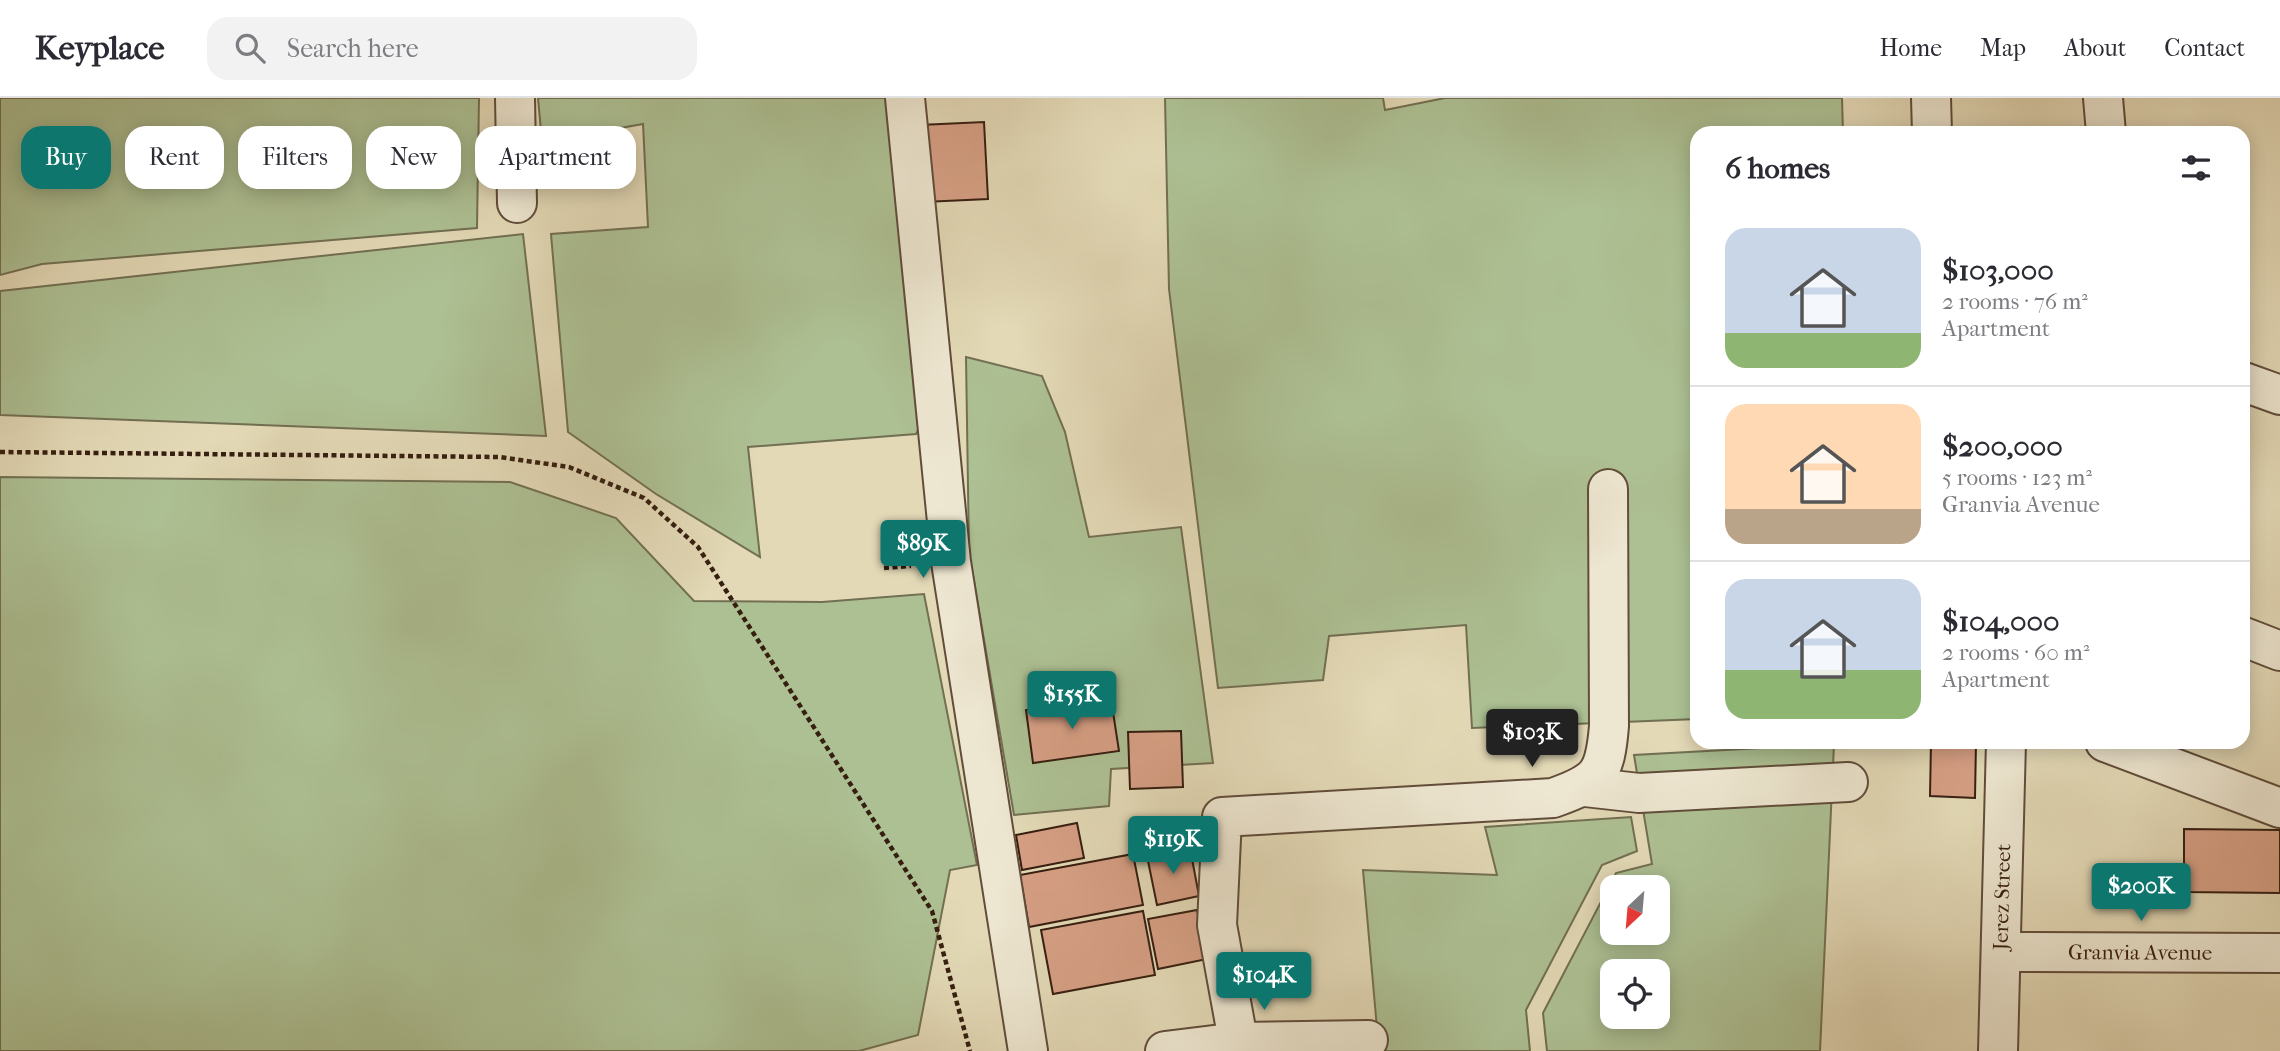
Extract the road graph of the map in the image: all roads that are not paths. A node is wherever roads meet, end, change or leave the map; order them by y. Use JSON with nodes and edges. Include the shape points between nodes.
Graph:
{"nodes":[{"id":1,"x":515,"y":98,"type":"edge"},
{"id":2,"x":905,"y":98,"type":"edge"},
{"id":3,"x":1930,"y":98,"type":"edge"},
{"id":4,"x":2103,"y":98,"type":"edge"},
{"id":5,"x":1932,"y":126,"type":"edge"},
{"id":6,"x":2105,"y":126,"type":"edge"},
{"id":7,"x":517,"y":203,"type":"dead end"},
{"id":8,"x":2250,"y":384,"type":"edge"},
{"id":9,"x":2280,"y":395,"type":"edge"},
{"id":10,"x":1608,"y":489,"type":"dead end"},
{"id":11,"x":2250,"y":639,"type":"edge"},
{"id":12,"x":2280,"y":650,"type":"edge"},
{"id":13,"x":2006,"y":749,"type":"edge"},
{"id":14,"x":2124,"y":749,"type":"edge"},
{"id":15,"x":1848,"y":782,"type":"dead end"},
{"id":16,"x":1585,"y":787,"type":"junction"},
{"id":17,"x":2280,"y":808,"type":"edge"},
{"id":18,"x":2002,"y":952,"type":"junction"},
{"id":19,"x":2280,"y":953,"type":"edge"},
{"id":20,"x":1368,"y":1040,"type":"dead end"},
{"id":21,"x":1239,"y":1047,"type":"edge"},
{"id":22,"x":1028,"y":1051,"type":"edge"},
{"id":23,"x":1165,"y":1051,"type":"edge"},
{"id":24,"x":1998,"y":1051,"type":"edge"}],
"edges":[{"from":1,"to":7,"type":"street"},
{"from":2,"to":22,"type":"street","via":[[951,562]]},
{"from":3,"to":5,"type":"street"},
{"from":4,"to":6,"type":"street"},
{"from":8,"to":9,"type":"street"},
{"from":10,"to":16,"type":"street","via":[[1609,726],[1606,757],[1598,776]]},
{"from":11,"to":12,"type":"street"},
{"from":13,"to":18,"type":"street","name":"Jerez Street"},
{"from":14,"to":17,"type":"street"},
{"from":15,"to":16,"type":"street","via":[[1639,793]]},
{"from":16,"to":21,"type":"street","via":[[1553,797],[1222,817],[1217,925]]},
{"from":18,"to":19,"type":"street","name":"Granvia Avenue"},
{"from":18,"to":24,"type":"street","name":"Jerez Street"},
{"from":20,"to":21,"type":"street"},
{"from":21,"to":23,"type":"street"}]}
